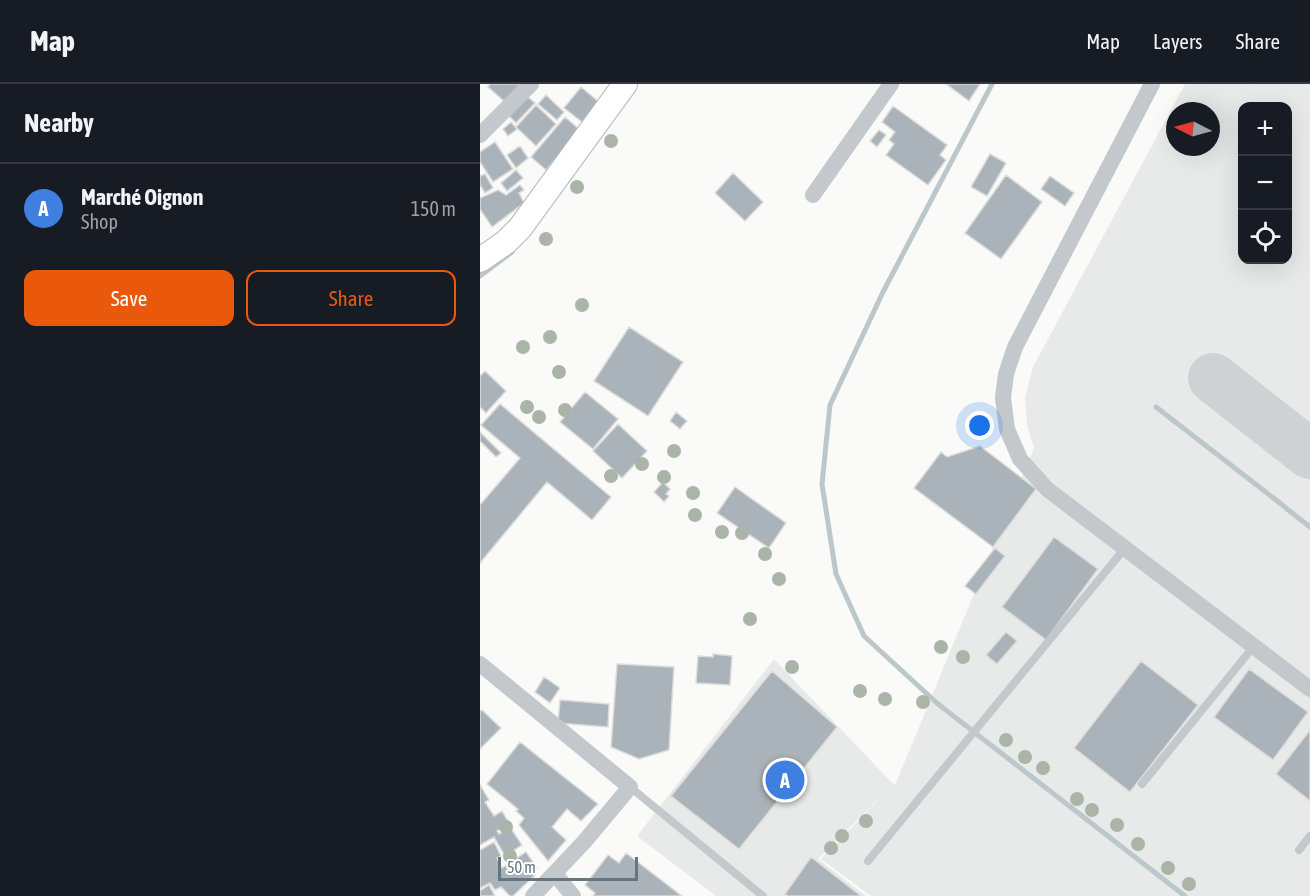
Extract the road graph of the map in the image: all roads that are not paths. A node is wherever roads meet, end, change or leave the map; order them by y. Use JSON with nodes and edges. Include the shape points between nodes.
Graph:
{"nodes":[{"id":1,"x":531,"y":84,"type":"edge"},
{"id":2,"x":625,"y":84,"type":"edge"},
{"id":3,"x":891,"y":84,"type":"edge"},
{"id":4,"x":1149,"y":85,"type":"edge"},
{"id":5,"x":480,"y":135,"type":"edge"},
{"id":6,"x":813,"y":195,"type":"dead end"},
{"id":7,"x":480,"y":260,"type":"edge"},
{"id":8,"x":1125,"y":548,"type":"junction"},
{"id":9,"x":1254,"y":646,"type":"junction"},
{"id":10,"x":480,"y":664,"type":"edge"},
{"id":11,"x":1310,"y":689,"type":"edge"},
{"id":12,"x":1142,"y":784,"type":"dead end"},
{"id":13,"x":630,"y":788,"type":"junction"},
{"id":14,"x":1310,"y":836,"type":"edge"},
{"id":15,"x":1299,"y":850,"type":"dead end"},
{"id":16,"x":868,"y":861,"type":"dead end"},
{"id":17,"x":555,"y":874,"type":"junction"},
{"id":18,"x":533,"y":896,"type":"edge"},
{"id":19,"x":573,"y":896,"type":"edge"},
{"id":20,"x":763,"y":896,"type":"edge"}],
"edges":[{"from":1,"to":5,"type":"street"},
{"from":2,"to":7,"type":"street","via":[[520,228]]},
{"from":3,"to":6,"type":"street"},
{"from":4,"to":8,"type":"street","via":[[1015,347],[1003,398],[1007,429],[1020,459],[1047,489]]},
{"from":8,"to":9,"type":"street"},
{"from":8,"to":16,"type":"lane"},
{"from":9,"to":11,"type":"street"},
{"from":9,"to":12,"type":"lane"},
{"from":10,"to":13,"type":"street"},
{"from":13,"to":17,"type":"street"},
{"from":13,"to":20,"type":"lane"},
{"from":14,"to":15,"type":"lane"},
{"from":17,"to":18,"type":"street"},
{"from":17,"to":19,"type":"street"}]}
